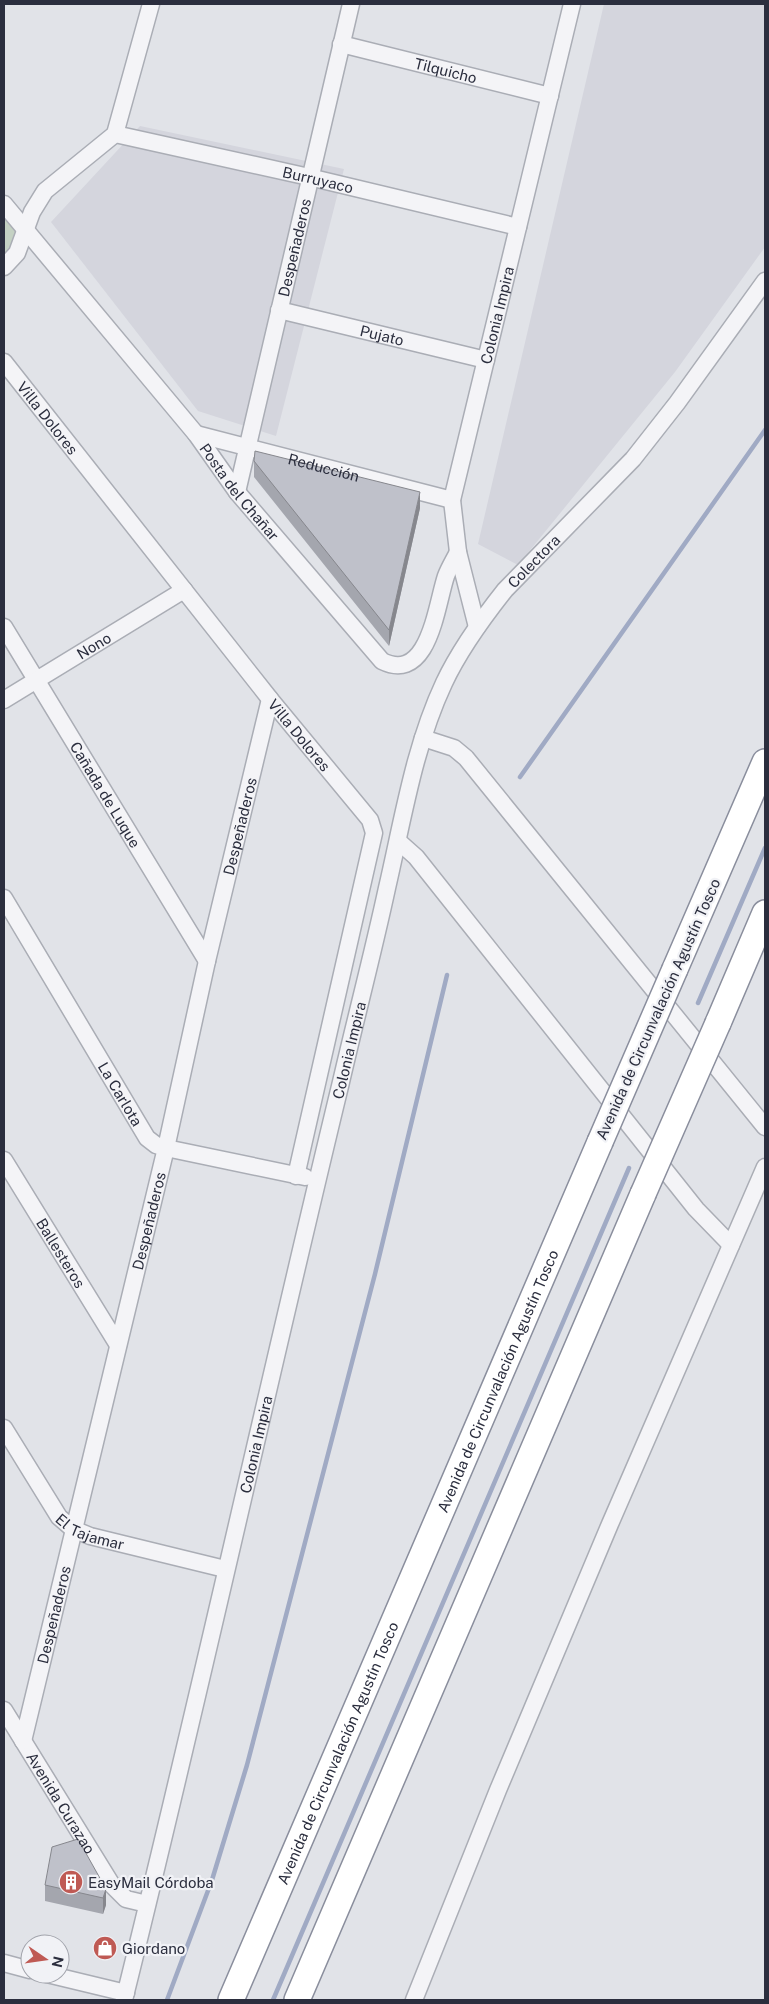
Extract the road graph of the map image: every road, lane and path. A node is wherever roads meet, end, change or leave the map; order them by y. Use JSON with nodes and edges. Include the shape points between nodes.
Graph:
{"nodes":[{"id":1,"x":151,"y":4,"type":"edge"},
{"id":2,"x":351,"y":4,"type":"edge"},
{"id":3,"x":572,"y":4,"type":"edge"},
{"id":4,"x":341,"y":44,"type":"junction"},
{"id":5,"x":550,"y":96,"type":"junction"},
{"id":6,"x":115,"y":134,"type":"junction"},
{"id":7,"x":309,"y":177,"type":"junction"},
{"id":8,"x":4,"y":204,"type":"edge"},
{"id":9,"x":518,"y":228,"type":"junction"},
{"id":10,"x":25,"y":232,"type":"junction"},
{"id":11,"x":4,"y":267,"type":"edge"},
{"id":12,"x":765,"y":281,"type":"edge"},
{"id":13,"x":279,"y":310,"type":"junction"},
{"id":14,"x":486,"y":360,"type":"junction"},
{"id":15,"x":4,"y":362,"type":"edge"},
{"id":16,"x":196,"y":434,"type":"junction"},
{"id":17,"x":247,"y":448,"type":"junction"},
{"id":18,"x":237,"y":492,"type":"junction"},
{"id":19,"x":452,"y":500,"type":"junction"},
{"id":20,"x":458,"y":552,"type":"junction"},
{"id":21,"x":184,"y":590,"type":"junction"},
{"id":22,"x":477,"y":626,"type":"junction"},
{"id":23,"x":4,"y":628,"type":"edge"},
{"id":24,"x":36,"y":680,"type":"junction"},
{"id":25,"x":270,"y":699,"type":"junction"},
{"id":26,"x":4,"y":700,"type":"edge"},
{"id":27,"x":423,"y":738,"type":"junction"},
{"id":28,"x":765,"y":762,"type":"edge"},
{"id":29,"x":398,"y":841,"type":"junction"},
{"id":30,"x":388,"y":887,"type":"joint"},
{"id":31,"x":4,"y":898,"type":"edge"},
{"id":32,"x":765,"y":913,"type":"edge"},
{"id":33,"x":207,"y":961,"type":"junction"},
{"id":34,"x":765,"y":1126,"type":"edge"},
{"id":35,"x":166,"y":1148,"type":"junction"},
{"id":36,"x":4,"y":1160,"type":"edge"},
{"id":37,"x":765,"y":1167,"type":"edge"},
{"id":38,"x":296,"y":1176,"type":"junction"},
{"id":39,"x":317,"y":1180,"type":"junction"},
{"id":40,"x":730,"y":1245,"type":"junction"},
{"id":41,"x":118,"y":1345,"type":"junction"},
{"id":42,"x":4,"y":1428,"type":"edge"},
{"id":43,"x":73,"y":1529,"type":"junction"},
{"id":44,"x":225,"y":1569,"type":"junction"},
{"id":45,"x":4,"y":1710,"type":"edge"},
{"id":46,"x":23,"y":1741,"type":"junction"},
{"id":47,"x":147,"y":1904,"type":"junction"},
{"id":48,"x":320,"y":1946,"type":"junction"},
{"id":49,"x":4,"y":1963,"type":"edge"},
{"id":50,"x":20,"y":1967,"type":"edge"},
{"id":51,"x":70,"y":1981,"type":"edge"},
{"id":52,"x":125,"y":1997,"type":"edge"},
{"id":53,"x":231,"y":2000,"type":"edge"},
{"id":54,"x":298,"y":2000,"type":"edge"},
{"id":55,"x":303,"y":2000,"type":"edge"},
{"id":56,"x":414,"y":2000,"type":"edge"}],
"edges":[{"from":1,"to":6,"type":"street"},
{"from":2,"to":4,"type":"street","name":"Despeñaderos"},
{"from":3,"to":5,"type":"street","name":"Colonia Impira"},
{"from":4,"to":5,"type":"street","name":"Tilquicho"},
{"from":4,"to":7,"type":"street","name":"Despeñaderos"},
{"from":5,"to":9,"type":"street","name":"Colonia Impira"},
{"from":6,"to":7,"type":"street","name":"Burruyaco"},
{"from":6,"to":10,"type":"street","via":[[45,192],[32,212]]},
{"from":7,"to":9,"type":"street","name":"Burruyaco"},
{"from":7,"to":13,"type":"street","name":"Despeñaderos"},
{"from":8,"to":10,"type":"street","name":"Posta del Chañar"},
{"from":9,"to":14,"type":"street","name":"Colonia Impira"},
{"from":10,"to":11,"type":"street","via":[[17,253]]},
{"from":10,"to":16,"type":"street","name":"Posta del Chañar"},
{"from":12,"to":22,"type":"street","name":"Colectora","via":[[633,459],[505,590]]},
{"from":13,"to":14,"type":"street","name":"Pujato"},
{"from":13,"to":17,"type":"street","name":"Despeñaderos"},
{"from":14,"to":19,"type":"street","name":"Colonia Impira"},
{"from":15,"to":21,"type":"street","name":"Villa Dolores"},
{"from":16,"to":17,"type":"street","name":"Reducción"},
{"from":16,"to":18,"type":"street","name":"Posta del Chañar"},
{"from":17,"to":18,"type":"street","name":"Despeñaderos"},
{"from":17,"to":19,"type":"street","name":"Reducción"},
{"from":18,"to":20,"type":"street","name":"Posta del Chañar","via":[[382,661],[391,665],[409,664],[426,645],[447,574]]},
{"from":19,"to":20,"type":"street","name":"Colonia Impira"},
{"from":20,"to":22,"type":"street","name":"Colonia Impira"},
{"from":21,"to":24,"type":"street","name":"Nono"},
{"from":21,"to":25,"type":"street","name":"Villa Dolores"},
{"from":22,"to":27,"type":"street","name":"Colectora","via":[[444,682]]},
{"from":23,"to":24,"type":"street","name":"Cañada de Luque"},
{"from":24,"to":26,"type":"street","name":"Nono"},
{"from":24,"to":33,"type":"street","name":"Cañada de Luque"},
{"from":25,"to":33,"type":"street","name":"Despeñaderos"},
{"from":25,"to":38,"type":"street","name":"Villa Dolores","via":[[370,820],[374,834]]},
{"from":27,"to":29,"type":"street","name":"Colectora"},
{"from":27,"to":34,"type":"street","via":[[454,748],[466,758]]},
{"from":28,"to":53,"type":"highway","name":"Avenida de Circunvalación Agustín Tosco","bridge":true},
{"from":29,"to":30,"type":"street","name":"Colectora"},
{"from":29,"to":40,"type":"street","via":[[416,857],[696,1208]]},
{"from":30,"to":39,"type":"street","name":"Colonia Impira"},
{"from":31,"to":35,"type":"street","name":"La Carlota","via":[[147,1138]]},
{"from":32,"to":48,"type":"highway","bridge":true},
{"from":33,"to":35,"type":"street","name":"Despeñaderos"},
{"from":35,"to":38,"type":"street","name":"La Carlota"},
{"from":35,"to":41,"type":"street","name":"Despeñaderos"},
{"from":36,"to":41,"type":"street","name":"Ballesteros"},
{"from":37,"to":40,"type":"street"},
{"from":38,"to":39,"type":"street","name":"La Carlota"},
{"from":39,"to":44,"type":"street","name":"Colonia Impira"},
{"from":40,"to":56,"type":"street","via":[[498,1790]]},
{"from":41,"to":43,"type":"street","name":"Despeñaderos"},
{"from":42,"to":43,"type":"street","name":"El Tajamar","via":[[59,1517]]},
{"from":43,"to":44,"type":"street","name":"El Tajamar"},
{"from":43,"to":46,"type":"street","name":"Despeñaderos"},
{"from":44,"to":47,"type":"street","name":"Colonia Impira"},
{"from":45,"to":46,"type":"street","name":"Avenida Curazao"},
{"from":46,"to":47,"type":"street","name":"Avenida Curazao","via":[[112,1885],[126,1899]]},
{"from":47,"to":52,"type":"street","name":"Colonia Impira"},
{"from":48,"to":54,"type":"highway"},
{"from":48,"to":55,"type":"highway"},
{"from":49,"to":50,"type":"street"},
{"from":51,"to":52,"type":"street"}]}
